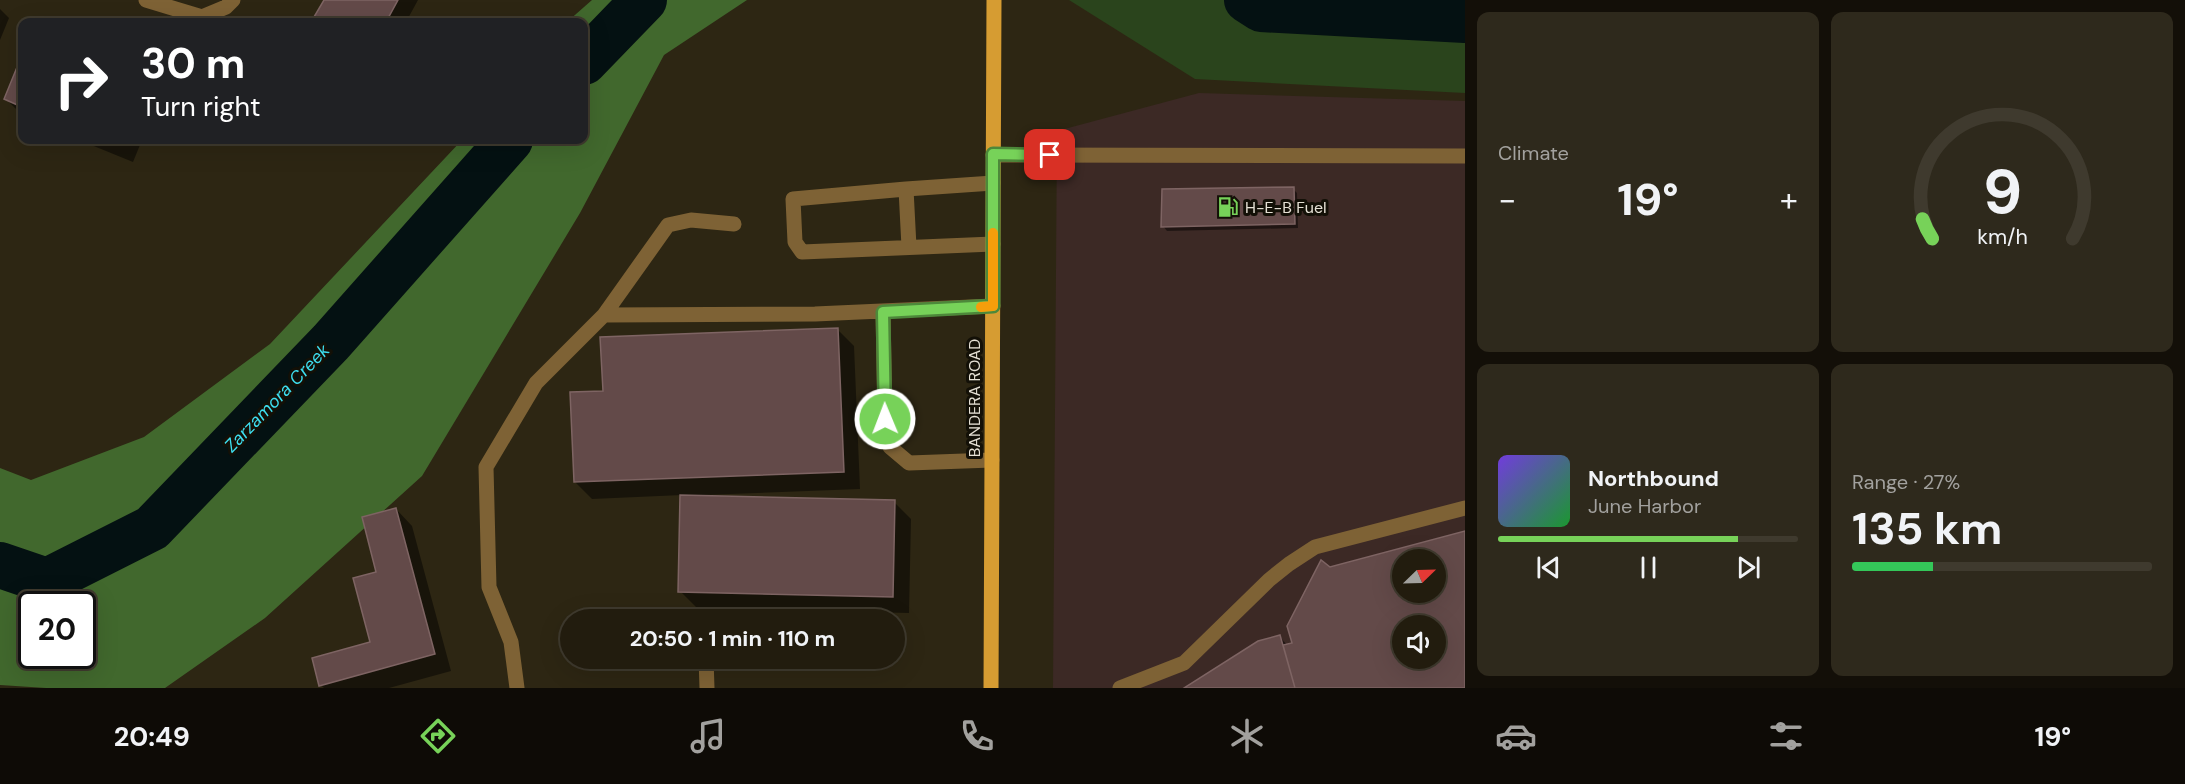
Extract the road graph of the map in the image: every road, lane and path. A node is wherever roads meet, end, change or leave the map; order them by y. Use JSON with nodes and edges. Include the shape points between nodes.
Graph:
{"nodes":[{"id":1,"x":146,"y":0,"type":"edge"},
{"id":2,"x":233,"y":0,"type":"edge"},
{"id":3,"x":993,"y":0,"type":"edge"},
{"id":4,"x":993,"y":154,"type":"junction"},
{"id":5,"x":1465,"y":156,"type":"edge"},
{"id":6,"x":993,"y":183,"type":"junction"},
{"id":7,"x":906,"y":189,"type":"junction"},
{"id":8,"x":735,"y":224,"type":"dead end"},
{"id":9,"x":993,"y":244,"type":"junction"},
{"id":10,"x":909,"y":247,"type":"junction"},
{"id":11,"x":993,"y":306,"type":"junction"},
{"id":12,"x":883,"y":312,"type":"junction"},
{"id":13,"x":604,"y":315,"type":"junction"},
{"id":14,"x":992,"y":460,"type":"junction"},
{"id":15,"x":1465,"y":508,"type":"edge"},
{"id":16,"x":706,"y":669,"type":"edge"},
{"id":17,"x":517,"y":688,"type":"edge"},
{"id":18,"x":707,"y":688,"type":"edge"},
{"id":19,"x":991,"y":688,"type":"edge"},
{"id":20,"x":1120,"y":688,"type":"edge"}],
"edges":[{"from":1,"to":2,"type":"lane","via":[[202,17]]},
{"from":3,"to":4,"type":"main road","name":"BANDERA ROAD"},
{"from":4,"to":5,"type":"lane"},
{"from":4,"to":6,"type":"main road","name":"BANDERA ROAD"},
{"from":6,"to":7,"type":"lane"},
{"from":6,"to":9,"type":"main road","name":"BANDERA ROAD"},
{"from":7,"to":10,"type":"lane"},
{"from":7,"to":10,"type":"lane","via":[[793,199],[795,242],[802,252]]},
{"from":8,"to":13,"type":"lane","via":[[691,220],[668,225]]},
{"from":9,"to":10,"type":"lane"},
{"from":9,"to":11,"type":"main road","name":"BANDERA ROAD"},
{"from":11,"to":12,"type":"lane"},
{"from":11,"to":14,"type":"main road","name":"BANDERA ROAD"},
{"from":12,"to":13,"type":"lane"},
{"from":12,"to":14,"type":"lane","via":[[885,419],[890,447],[909,462]]},
{"from":13,"to":17,"type":"lane","via":[[536,384],[486,467],[489,587],[511,642]]},
{"from":14,"to":19,"type":"main road","name":"BANDERA ROAD"},
{"from":15,"to":20,"type":"lane","via":[[1315,547],[1269,580],[1184,663]]},
{"from":16,"to":18,"type":"lane"}]}
